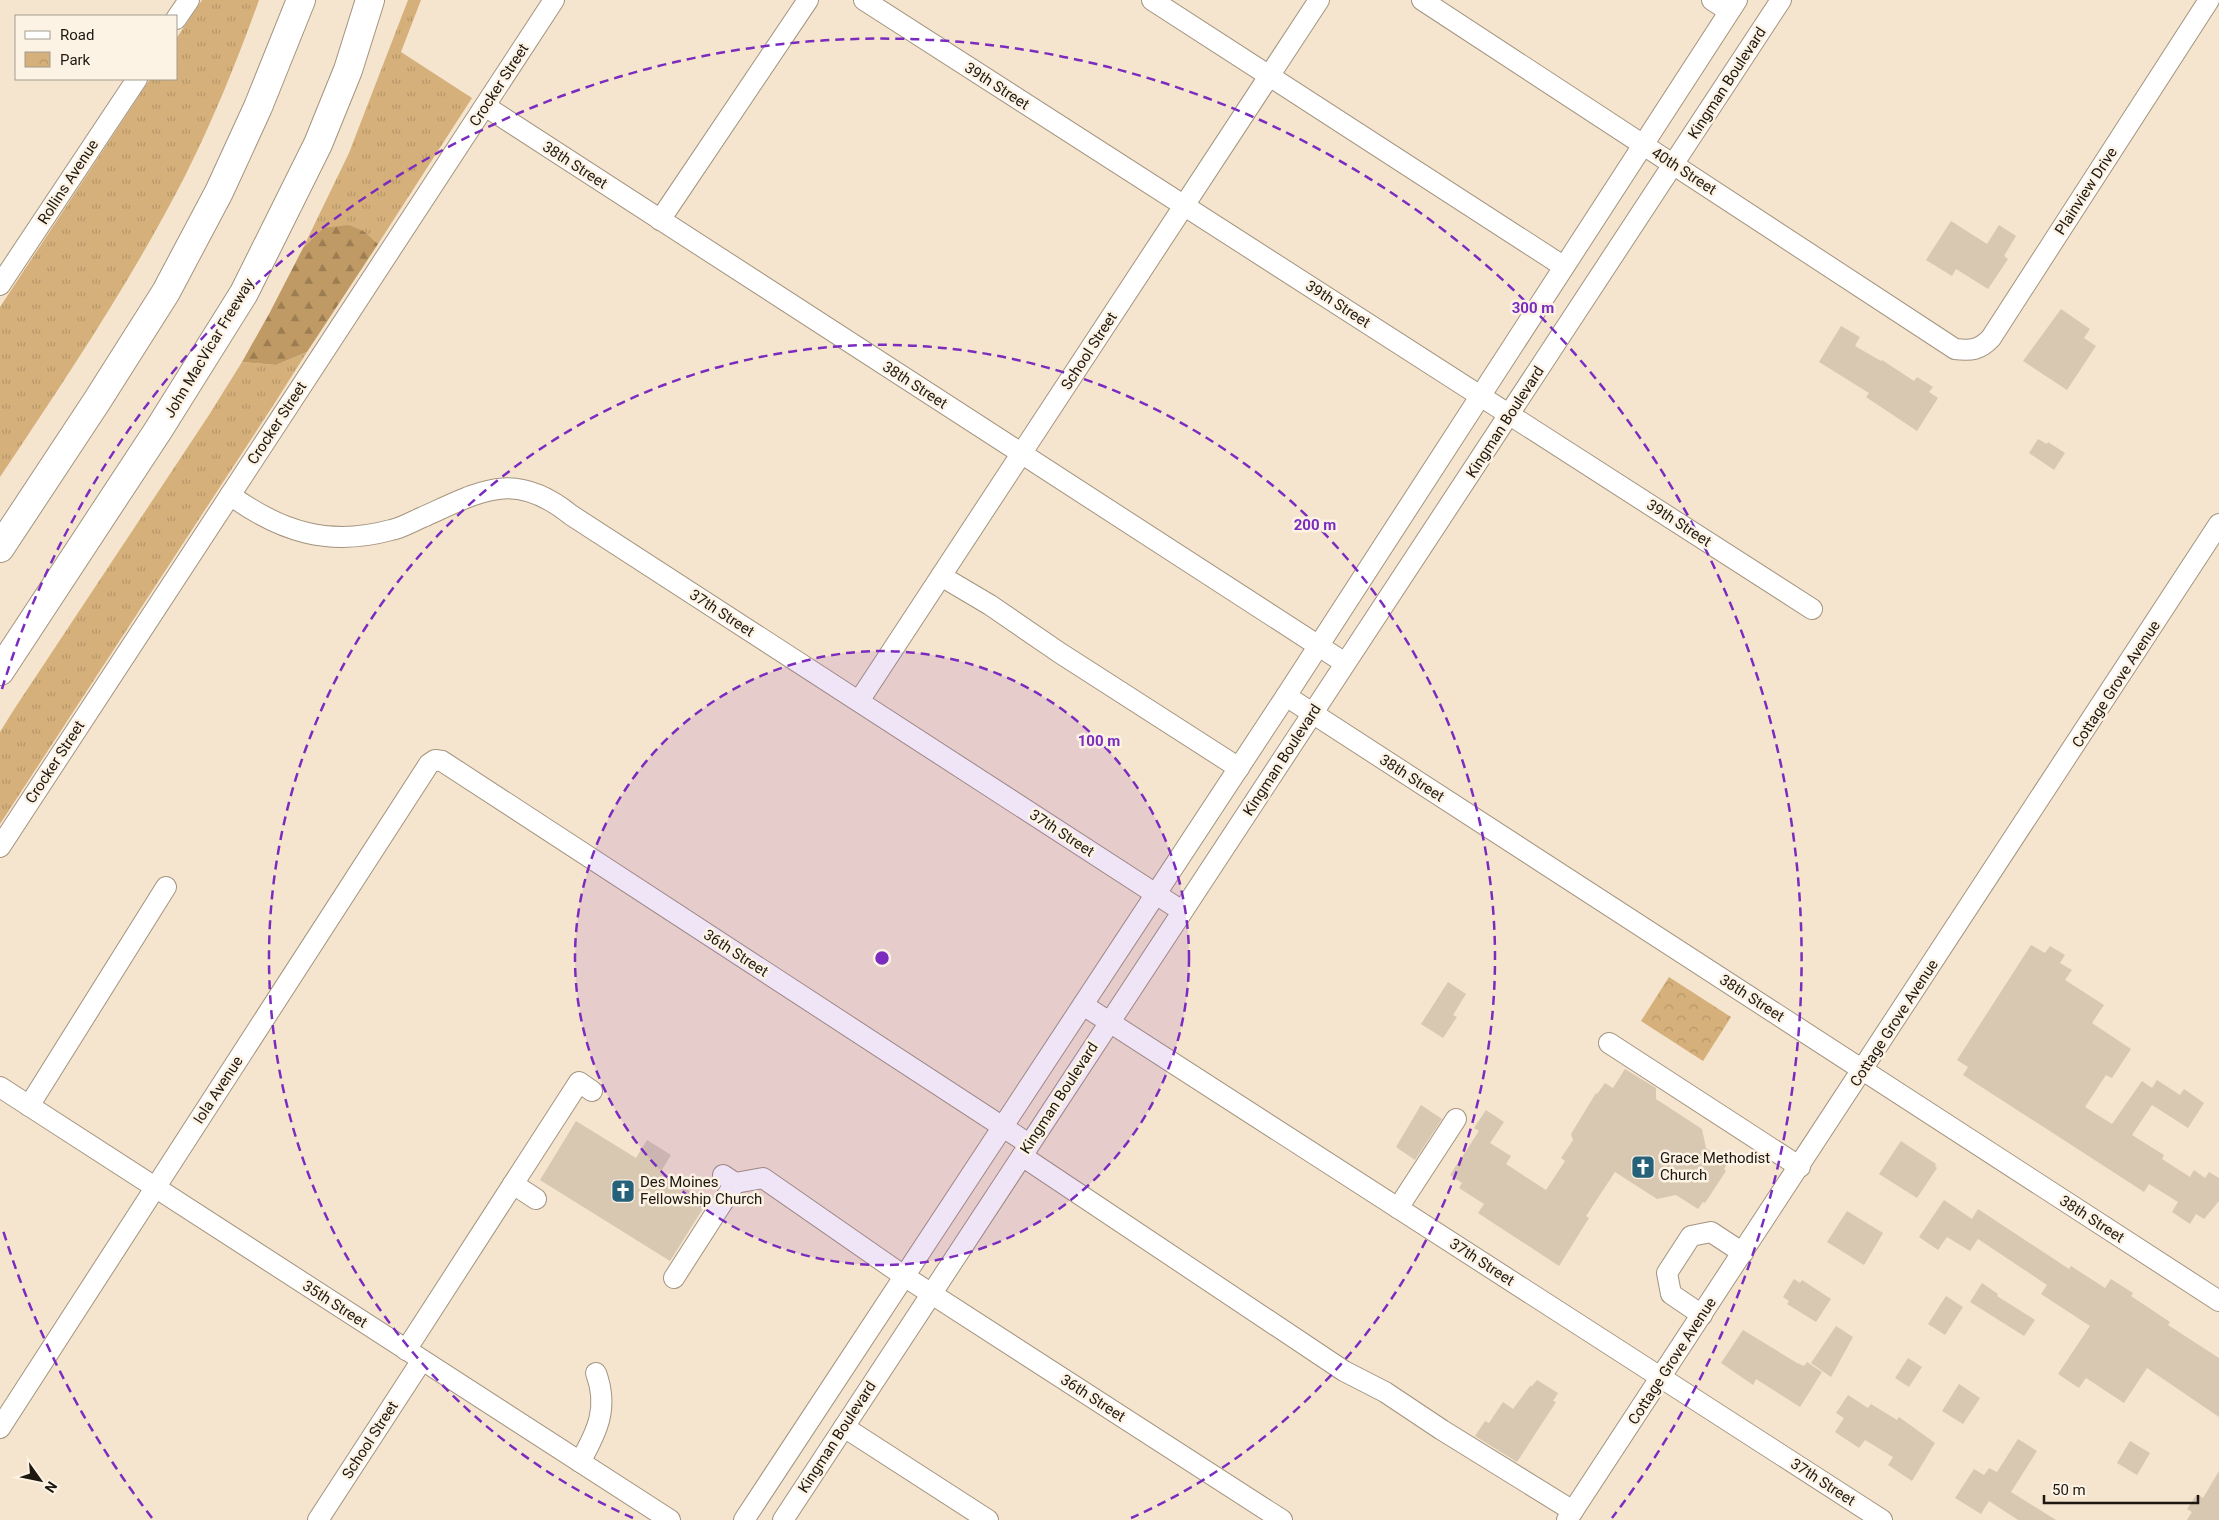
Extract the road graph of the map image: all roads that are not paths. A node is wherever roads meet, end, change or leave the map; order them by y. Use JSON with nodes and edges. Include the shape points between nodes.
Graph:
{"nodes":[{"id":1,"x":189,"y":0,"type":"edge"},
{"id":2,"x":301,"y":0,"type":"edge"},
{"id":3,"x":370,"y":0,"type":"edge"},
{"id":4,"x":554,"y":0,"type":"edge"},
{"id":5,"x":808,"y":0,"type":"edge"},
{"id":6,"x":864,"y":0,"type":"edge"},
{"id":7,"x":1152,"y":0,"type":"edge"},
{"id":8,"x":1319,"y":0,"type":"edge"},
{"id":9,"x":1422,"y":0,"type":"edge"},
{"id":10,"x":1712,"y":0,"type":"edge"},
{"id":11,"x":1782,"y":0,"type":"edge"},
{"id":12,"x":2208,"y":0,"type":"edge"},
{"id":13,"x":1733,"y":6,"type":"edge"},
{"id":14,"x":178,"y":16,"type":"edge"},
{"id":15,"x":1269,"y":76,"type":"junction"},
{"id":16,"x":136,"y":80,"type":"edge"},
{"id":17,"x":484,"y":106,"type":"junction"},
{"id":18,"x":1642,"y":144,"type":"junction"},
{"id":19,"x":1674,"y":165,"type":"junction"},
{"id":20,"x":1184,"y":205,"type":"junction"},
{"id":21,"x":660,"y":220,"type":"junction"},
{"id":22,"x":1563,"y":266,"type":"junction"},
{"id":23,"x":0,"y":285,"type":"edge"},
{"id":24,"x":1945,"y":342,"type":"joint"},
{"id":25,"x":1479,"y":395,"type":"junction"},
{"id":26,"x":1510,"y":415,"type":"junction"},
{"id":27,"x":1021,"y":453,"type":"junction"},
{"id":28,"x":230,"y":495,"type":"junction"},
{"id":29,"x":2219,"y":524,"type":"edge"},
{"id":30,"x":0,"y":548,"type":"edge"},
{"id":31,"x":941,"y":576,"type":"junction"},
{"id":32,"x":1812,"y":609,"type":"dead end"},
{"id":33,"x":1318,"y":646,"type":"junction"},
{"id":34,"x":1345,"y":663,"type":"junction"},
{"id":35,"x":0,"y":671,"type":"edge"},
{"id":36,"x":1286,"y":696,"type":"junction"},
{"id":37,"x":858,"y":702,"type":"junction"},
{"id":38,"x":1312,"y":713,"type":"junction"},
{"id":39,"x":442,"y":761,"type":"joint"},
{"id":40,"x":1239,"y":768,"type":"junction"},
{"id":41,"x":0,"y":847,"type":"edge"},
{"id":42,"x":166,"y":887,"type":"dead end"},
{"id":43,"x":1156,"y":894,"type":"junction"},
{"id":44,"x":1182,"y":911,"type":"junction"},
{"id":45,"x":1083,"y":1005,"type":"junction"},
{"id":46,"x":1109,"y":1022,"type":"junction"},
{"id":47,"x":1609,"y":1043,"type":"dead end"},
{"id":48,"x":1863,"y":1070,"type":"junction"},
{"id":49,"x":0,"y":1087,"type":"edge"},
{"id":50,"x":592,"y":1091,"type":"dead end"},
{"id":51,"x":29,"y":1106,"type":"junction"},
{"id":52,"x":1456,"y":1119,"type":"dead end"},
{"id":53,"x":1002,"y":1127,"type":"junction"},
{"id":54,"x":1025,"y":1150,"type":"junction"},
{"id":55,"x":1800,"y":1167,"type":"junction"},
{"id":56,"x":513,"y":1184,"type":"junction"},
{"id":57,"x":155,"y":1188,"type":"junction"},
{"id":58,"x":536,"y":1199,"type":"dead end"},
{"id":59,"x":1398,"y":1208,"type":"junction"},
{"id":60,"x":1743,"y":1252,"type":"junction"},
{"id":61,"x":904,"y":1276,"type":"junction"},
{"id":62,"x":674,"y":1278,"type":"dead end"},
{"id":63,"x":931,"y":1294,"type":"junction"},
{"id":64,"x":2219,"y":1301,"type":"edge"},
{"id":65,"x":1702,"y":1315,"type":"junction"},
{"id":66,"x":414,"y":1354,"type":"junction"},
{"id":67,"x":596,"y":1373,"type":"dead end"},
{"id":68,"x":1661,"y":1378,"type":"junction"},
{"id":69,"x":844,"y":1427,"type":"junction"},
{"id":70,"x":0,"y":1428,"type":"edge"},
{"id":71,"x":580,"y":1462,"type":"junction"},
{"id":72,"x":1570,"y":1515,"type":"edge"},
{"id":73,"x":318,"y":1520,"type":"edge"},
{"id":74,"x":670,"y":1520,"type":"edge"},
{"id":75,"x":744,"y":1520,"type":"edge"},
{"id":76,"x":783,"y":1520,"type":"edge"},
{"id":77,"x":988,"y":1520,"type":"edge"},
{"id":78,"x":1282,"y":1520,"type":"edge"},
{"id":79,"x":1882,"y":1520,"type":"edge"}],
"edges":[{"from":1,"to":14,"type":"street"},
{"from":2,"to":30,"type":"highway","via":[[258,108],[219,192],[166,292]]},
{"from":3,"to":35,"type":"highway","name":"John MacVicar Freeway","via":[[348,70],[318,144],[244,293],[159,430]]},
{"from":4,"to":17,"type":"street","name":"Crocker Street"},
{"from":5,"to":21,"type":"street"},
{"from":6,"to":20,"type":"street","name":"39th Street"},
{"from":7,"to":15,"type":"street"},
{"from":8,"to":15,"type":"street","name":"School Street"},
{"from":9,"to":18,"type":"street","name":"40th Street"},
{"from":10,"to":13,"type":"street"},
{"from":11,"to":19,"type":"street","name":"Kingman Boulevard"},
{"from":12,"to":24,"type":"street","name":"Plainview Drive","via":[[1991,338],[1982,347],[1971,351],[1955,349]]},
{"from":13,"to":18,"type":"street","name":"Kingman Boulevard"},
{"from":15,"to":20,"type":"street","name":"School Street"},
{"from":15,"to":22,"type":"street"},
{"from":16,"to":23,"type":"street","name":"Rollins Avenue"},
{"from":17,"to":21,"type":"street","name":"38th Street"},
{"from":17,"to":28,"type":"street","name":"Crocker Street"},
{"from":18,"to":19,"type":"street","name":"40th Street"},
{"from":18,"to":22,"type":"street","name":"Kingman Boulevard"},
{"from":19,"to":24,"type":"street","name":"40th Street"},
{"from":19,"to":26,"type":"street","name":"Kingman Boulevard"},
{"from":20,"to":25,"type":"street","name":"39th Street"},
{"from":20,"to":27,"type":"street","name":"School Street"},
{"from":21,"to":27,"type":"street","name":"38th Street"},
{"from":22,"to":25,"type":"street","name":"Kingman Boulevard"},
{"from":25,"to":26,"type":"street","name":"39th Street"},
{"from":25,"to":33,"type":"street","name":"Kingman Boulevard"},
{"from":26,"to":32,"type":"street","name":"39th Street"},
{"from":26,"to":34,"type":"street","name":"Kingman Boulevard"},
{"from":27,"to":31,"type":"street","name":"School Street"},
{"from":27,"to":33,"type":"street","name":"38th Street"},
{"from":28,"to":37,"type":"street","name":"37th Street","via":[[256,514],[288,529],[340,538],[392,530],[481,491],[510,488],[538,494]]},
{"from":28,"to":41,"type":"street","name":"Crocker Street"},
{"from":29,"to":48,"type":"street","name":"Cottage Grove Avenue"},
{"from":31,"to":37,"type":"street","name":"School Street"},
{"from":31,"to":40,"type":"street"},
{"from":33,"to":34,"type":"street","name":"38th Street"},
{"from":33,"to":36,"type":"street","name":"Kingman Boulevard"},
{"from":34,"to":38,"type":"street","name":"Kingman Boulevard"},
{"from":36,"to":38,"type":"street","name":"38th Street"},
{"from":36,"to":40,"type":"street","name":"Kingman Boulevard"},
{"from":37,"to":43,"type":"street","name":"37th Street"},
{"from":38,"to":44,"type":"street","name":"Kingman Boulevard"},
{"from":38,"to":48,"type":"street","name":"38th Street"},
{"from":39,"to":53,"type":"street","name":"36th Street"},
{"from":39,"to":57,"type":"street","name":"Iola Avenue","via":[[429,764]]},
{"from":40,"to":43,"type":"street","name":"Kingman Boulevard"},
{"from":42,"to":51,"type":"street"},
{"from":43,"to":44,"type":"street","name":"37th Street"},
{"from":43,"to":45,"type":"street","name":"Kingman Boulevard"},
{"from":44,"to":46,"type":"street","name":"Kingman Boulevard"},
{"from":45,"to":46,"type":"street","name":"37th Street"},
{"from":45,"to":53,"type":"street","name":"Kingman Boulevard"},
{"from":46,"to":54,"type":"street","name":"Kingman Boulevard"},
{"from":46,"to":59,"type":"street","name":"37th Street"},
{"from":47,"to":55,"type":"street"},
{"from":48,"to":55,"type":"street","name":"Cottage Grove Avenue"},
{"from":48,"to":64,"type":"street","name":"38th Street"},
{"from":49,"to":51,"type":"street","name":"35th Street"},
{"from":50,"to":56,"type":"street","name":"School Street","via":[[579,1082]]},
{"from":51,"to":57,"type":"street","name":"35th Street"},
{"from":52,"to":59,"type":"street"},
{"from":53,"to":54,"type":"street","name":"36th Street"},
{"from":53,"to":61,"type":"street","name":"Kingman Boulevard"},
{"from":54,"to":63,"type":"street","name":"Kingman Boulevard"},
{"from":54,"to":72,"type":"street","name":"36th Street","via":[[1344,1370],[1385,1392]]},
{"from":55,"to":60,"type":"street","name":"Cottage Grove Avenue"},
{"from":56,"to":58,"type":"street"},
{"from":56,"to":66,"type":"street","name":"School Street"},
{"from":57,"to":66,"type":"street","name":"35th Street"},
{"from":57,"to":70,"type":"street","name":"Iola Avenue"},
{"from":59,"to":68,"type":"street","name":"37th Street"},
{"from":60,"to":65,"type":"street","name":"Cottage Grove Avenue"},
{"from":60,"to":65,"type":"street","via":[[1712,1232],[1691,1236],[1672,1265],[1667,1273],[1671,1294]]},
{"from":61,"to":62,"type":"street","name":"36th Street","via":[[763,1178],[729,1179]]},
{"from":61,"to":63,"type":"street","name":"36th Street"},
{"from":61,"to":75,"type":"street","name":"Kingman Boulevard"},
{"from":63,"to":69,"type":"street","name":"Kingman Boulevard"},
{"from":63,"to":78,"type":"street","name":"36th Street"},
{"from":65,"to":68,"type":"street","name":"Cottage Grove Avenue"},
{"from":66,"to":71,"type":"street","name":"35th Street"},
{"from":66,"to":73,"type":"street","name":"School Street"},
{"from":67,"to":71,"type":"street","via":[[602,1410],[596,1434]]},
{"from":68,"to":72,"type":"street","name":"Cottage Grove Avenue"},
{"from":68,"to":79,"type":"street","name":"37th Street"},
{"from":69,"to":76,"type":"street","name":"Kingman Boulevard"},
{"from":69,"to":77,"type":"street"},
{"from":71,"to":74,"type":"street","name":"35th Street"}]}
